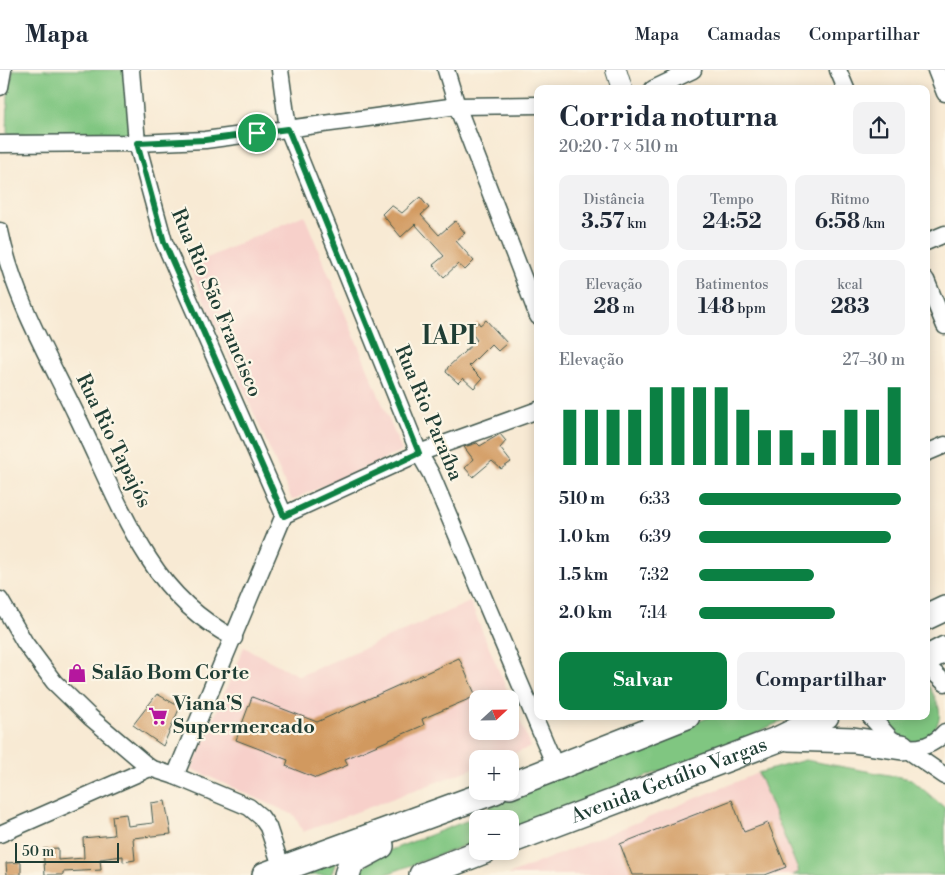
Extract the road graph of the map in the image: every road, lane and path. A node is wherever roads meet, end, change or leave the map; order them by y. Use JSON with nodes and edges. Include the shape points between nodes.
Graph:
{"nodes":[{"id":1,"x":3,"y":70,"type":"edge"},
{"id":2,"x":131,"y":70,"type":"edge"},
{"id":3,"x":280,"y":70,"type":"edge"},
{"id":4,"x":446,"y":70,"type":"edge"},
{"id":5,"x":616,"y":70,"type":"edge"},
{"id":6,"x":693,"y":70,"type":"edge"},
{"id":7,"x":838,"y":70,"type":"edge"},
{"id":8,"x":936,"y":70,"type":"edge"},
{"id":9,"x":677,"y":83,"type":"edge"},
{"id":10,"x":621,"y":85,"type":"edge"},
{"id":11,"x":844,"y":85,"type":"edge"},
{"id":12,"x":0,"y":87,"type":"edge"},
{"id":13,"x":945,"y":93,"type":"edge"},
{"id":14,"x":534,"y":105,"type":"edge"},
{"id":15,"x":457,"y":106,"type":"junction"},
{"id":16,"x":288,"y":129,"type":"junction"},
{"id":17,"x":137,"y":143,"type":"junction"},
{"id":18,"x":0,"y":144,"type":"edge"},
{"id":19,"x":0,"y":230,"type":"edge"},
{"id":20,"x":945,"y":234,"type":"edge"},
{"id":21,"x":930,"y":240,"type":"edge"},
{"id":22,"x":930,"y":290,"type":"edge"},
{"id":23,"x":534,"y":306,"type":"edge"},
{"id":24,"x":945,"y":326,"type":"edge"},
{"id":25,"x":534,"y":411,"type":"edge"},
{"id":26,"x":945,"y":445,"type":"edge"},
{"id":27,"x":930,"y":451,"type":"edge"},
{"id":28,"x":419,"y":453,"type":"junction"},
{"id":29,"x":284,"y":516,"type":"junction"},
{"id":30,"x":0,"y":600,"type":"edge"},
{"id":31,"x":945,"y":608,"type":"edge"},
{"id":32,"x":930,"y":615,"type":"edge"},
{"id":33,"x":234,"y":638,"type":"junction"},
{"id":34,"x":945,"y":649,"type":"edge"},
{"id":35,"x":930,"y":657,"type":"edge"},
{"id":36,"x":930,"y":669,"type":"edge"},
{"id":37,"x":945,"y":683,"type":"edge"},
{"id":38,"x":534,"y":716,"type":"edge"},
{"id":39,"x":536,"y":720,"type":"edge"},
{"id":40,"x":677,"y":720,"type":"edge"},
{"id":41,"x":818,"y":720,"type":"edge"},
{"id":42,"x":873,"y":720,"type":"edge"},
{"id":43,"x":939,"y":737,"type":"edge"},
{"id":44,"x":779,"y":739,"type":"junction"},
{"id":45,"x":902,"y":747,"type":"junction"},
{"id":46,"x":150,"y":768,"type":"junction"},
{"id":47,"x":556,"y":768,"type":"junction"},
{"id":48,"x":945,"y":774,"type":"edge"},
{"id":49,"x":175,"y":776,"type":"junction"},
{"id":50,"x":519,"y":782,"type":"edge"},
{"id":51,"x":471,"y":800,"type":"edge"},
{"id":52,"x":424,"y":818,"type":"junction"},
{"id":53,"x":0,"y":834,"type":"edge"},
{"id":54,"x":519,"y":839,"type":"edge"},
{"id":55,"x":469,"y":857,"type":"edge"},
{"id":56,"x":276,"y":873,"type":"edge"},
{"id":57,"x":347,"y":875,"type":"edge"},
{"id":58,"x":422,"y":875,"type":"edge"}],
"edges":[{"from":1,"to":12,"type":"street"},
{"from":2,"to":17,"type":"street","name":"Rua Rio São Francisco"},
{"from":3,"to":16,"type":"street","name":"Rua Rio Paraíba"},
{"from":4,"to":15,"type":"street"},
{"from":5,"to":10,"type":"street"},
{"from":6,"to":9,"type":"street"},
{"from":7,"to":11,"type":"street"},
{"from":8,"to":13,"type":"street"},
{"from":14,"to":15,"type":"street"},
{"from":15,"to":16,"type":"street"},
{"from":15,"to":23,"type":"street"},
{"from":16,"to":17,"type":"street","via":[[205,140]]},
{"from":16,"to":28,"type":"street","name":"Rua Rio Paraíba"},
{"from":17,"to":18,"type":"street"},
{"from":17,"to":29,"type":"street","name":"Rua Rio São Francisco","via":[[164,242]]},
{"from":19,"to":33,"type":"street","name":"Rua Rio Tapajós","via":[[20,295],[115,496],[149,559],[186,605],[212,627]]},
{"from":20,"to":21,"type":"street"},
{"from":22,"to":24,"type":"street"},
{"from":25,"to":28,"type":"street"},
{"from":26,"to":27,"type":"street"},
{"from":28,"to":29,"type":"street"},
{"from":28,"to":38,"type":"street","name":"Rua Rio Paraíba","via":[[431,474]]},
{"from":29,"to":33,"type":"street"},
{"from":30,"to":46,"type":"street","via":[[25,643],[54,682]]},
{"from":31,"to":32,"type":"main road"},
{"from":33,"to":49,"type":"street"},
{"from":34,"to":35,"type":"main road"},
{"from":36,"to":37,"type":"street"},
{"from":39,"to":47,"type":"street","name":"Rua Rio Paraíba"},
{"from":40,"to":47,"type":"main road"},
{"from":41,"to":44,"type":"main road","name":"Avenida Getúlio Vargas"},
{"from":42,"to":45,"type":"street","via":[[882,732]]},
{"from":43,"to":45,"type":"street","via":[[915,748]]},
{"from":43,"to":48,"type":"street","via":[[938,764]]},
{"from":44,"to":45,"type":"main road","via":[[853,740]]},
{"from":44,"to":54,"type":"main road","name":"Avenida Getúlio Vargas"},
{"from":45,"to":48,"type":"street"},
{"from":46,"to":49,"type":"street"},
{"from":46,"to":53,"type":"street"},
{"from":47,"to":50,"type":"main road"},
{"from":49,"to":56,"type":"street","via":[[249,807],[268,827]]},
{"from":51,"to":52,"type":"main road"},
{"from":52,"to":56,"type":"main road"},
{"from":52,"to":57,"type":"main road","via":[[413,832],[351,862]]},
{"from":55,"to":58,"type":"main road"}]}
